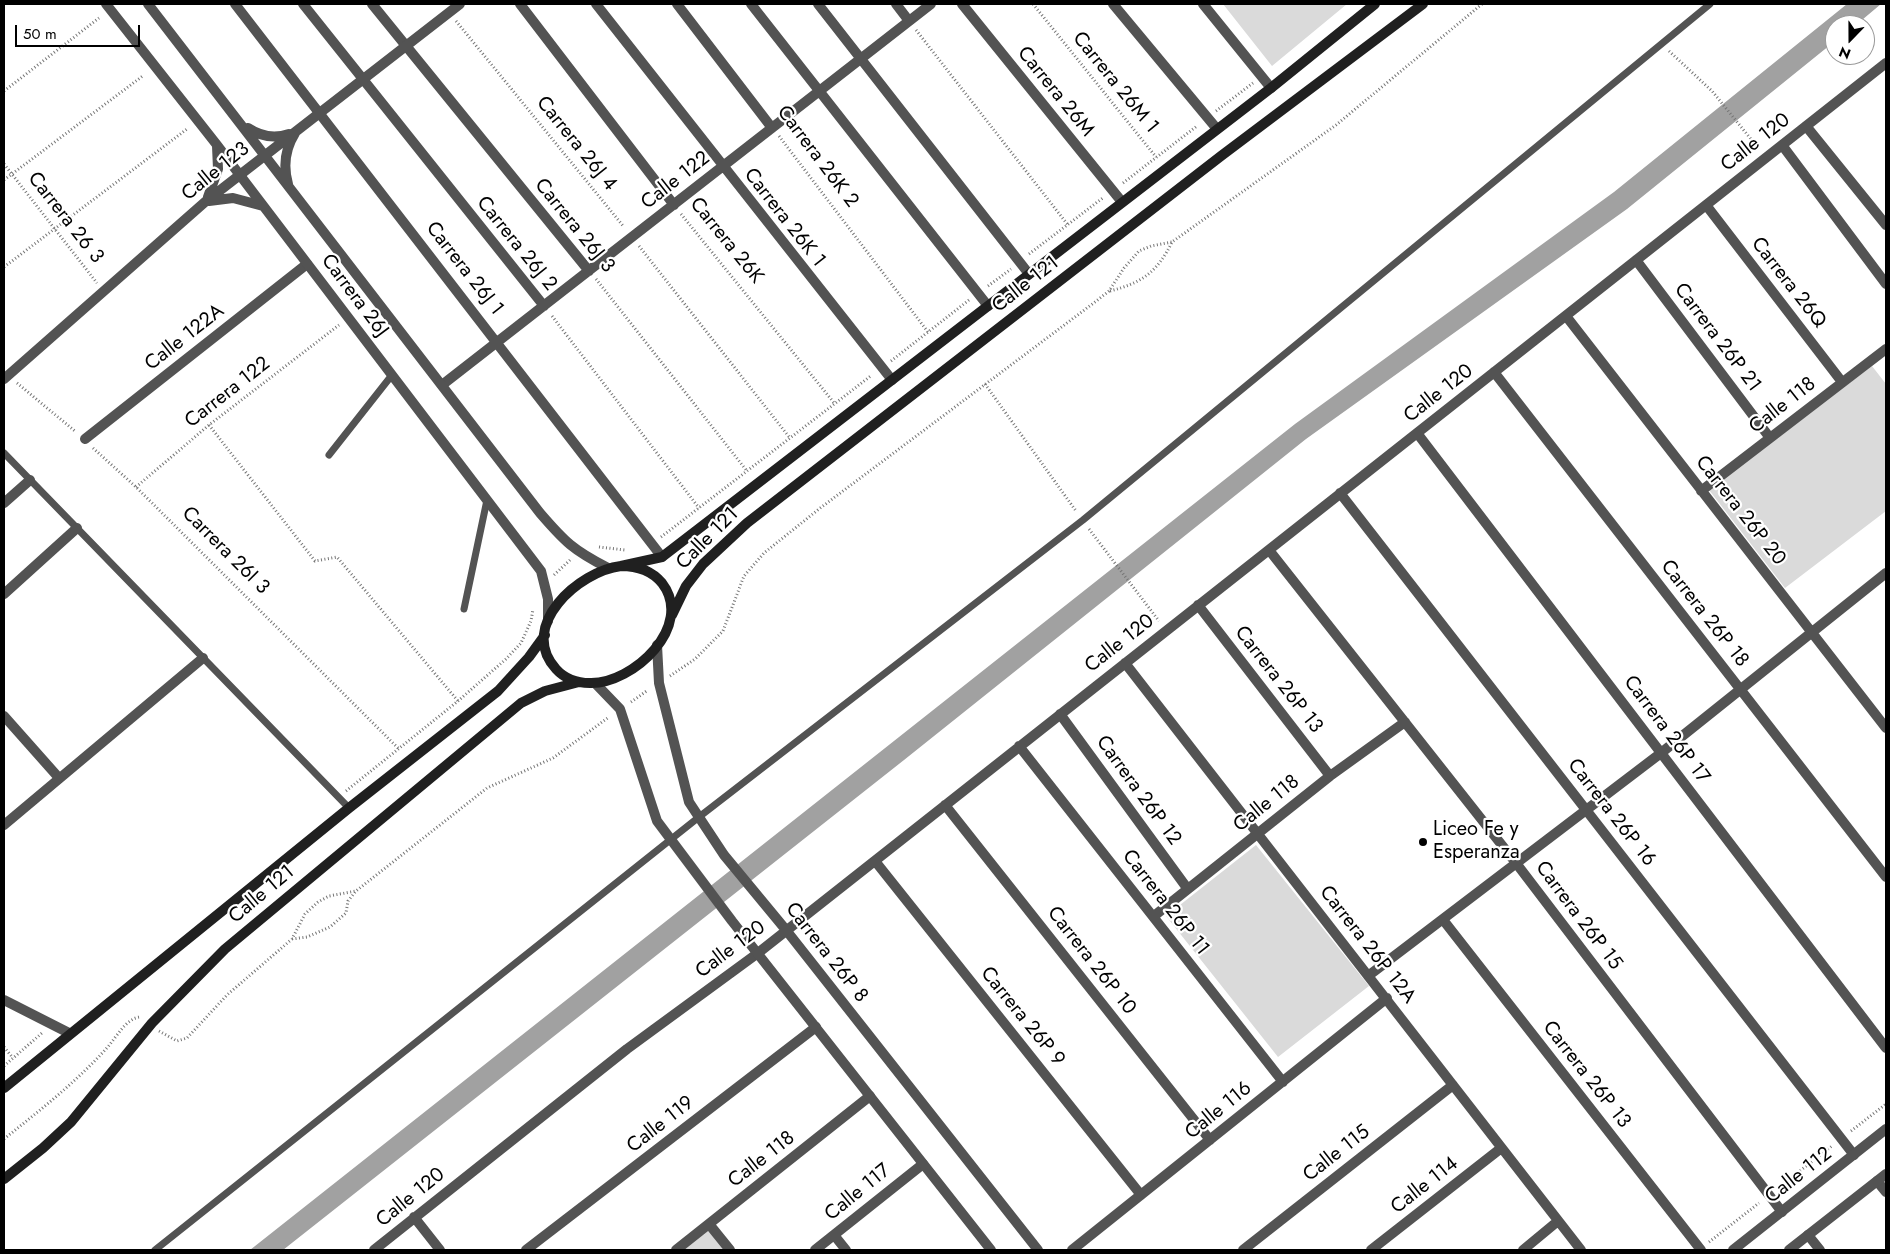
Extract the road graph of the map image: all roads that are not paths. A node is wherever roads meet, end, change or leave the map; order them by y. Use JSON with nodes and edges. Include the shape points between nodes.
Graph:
{"nodes":[{"id":1,"x":106,"y":4,"type":"edge"},
{"id":2,"x":148,"y":4,"type":"edge"},
{"id":3,"x":235,"y":4,"type":"edge"},
{"id":4,"x":303,"y":4,"type":"edge"},
{"id":5,"x":372,"y":4,"type":"edge"},
{"id":6,"x":460,"y":4,"type":"edge"},
{"id":7,"x":520,"y":4,"type":"edge"},
{"id":8,"x":596,"y":4,"type":"edge"},
{"id":9,"x":677,"y":4,"type":"edge"},
{"id":10,"x":751,"y":4,"type":"edge"},
{"id":11,"x":818,"y":4,"type":"edge"},
{"id":12,"x":896,"y":4,"type":"edge"},
{"id":13,"x":931,"y":4,"type":"edge"},
{"id":14,"x":962,"y":4,"type":"edge"},
{"id":15,"x":1112,"y":4,"type":"edge"},
{"id":16,"x":1203,"y":4,"type":"edge"},
{"id":17,"x":1375,"y":4,"type":"edge"},
{"id":18,"x":1423,"y":4,"type":"edge"},
{"id":19,"x":1710,"y":4,"type":"edge"},
{"id":20,"x":909,"y":21,"type":"junction"},
{"id":21,"x":405,"y":46,"type":"junction"},
{"id":22,"x":861,"y":59,"type":"junction"},
{"id":23,"x":1886,"y":63,"type":"edge"},
{"id":24,"x":362,"y":79,"type":"junction"},
{"id":25,"x":1271,"y":88,"type":"junction"},
{"id":26,"x":819,"y":92,"type":"junction"},
{"id":27,"x":320,"y":112,"type":"junction"},
{"id":28,"x":242,"y":124,"type":"junction"},
{"id":29,"x":1806,"y":126,"type":"junction"},
{"id":30,"x":772,"y":128,"type":"junction"},
{"id":31,"x":1217,"y":129,"type":"junction"},
{"id":32,"x":296,"y":131,"type":"junction"},
{"id":33,"x":217,"y":145,"type":"junction"},
{"id":34,"x":1782,"y":145,"type":"junction"},
{"id":35,"x":264,"y":154,"type":"junction"},
{"id":36,"x":722,"y":167,"type":"junction"},
{"id":37,"x":239,"y":175,"type":"junction"},
{"id":38,"x":289,"y":187,"type":"junction"},
{"id":39,"x":205,"y":202,"type":"junction"},
{"id":40,"x":1122,"y":202,"type":"junction"},
{"id":41,"x":674,"y":205,"type":"junction"},
{"id":42,"x":1706,"y":205,"type":"junction"},
{"id":43,"x":264,"y":206,"type":"junction"},
{"id":44,"x":1886,"y":225,"type":"edge"},
{"id":45,"x":1636,"y":260,"type":"junction"},
{"id":46,"x":307,"y":264,"type":"junction"},
{"id":47,"x":589,"y":271,"type":"junction"},
{"id":48,"x":1029,"y":274,"type":"junction"},
{"id":49,"x":1886,"y":284,"type":"edge"},
{"id":50,"x":544,"y":306,"type":"junction"},
{"id":51,"x":988,"y":306,"type":"junction"},
{"id":52,"x":1566,"y":316,"type":"junction"},
{"id":53,"x":498,"y":342,"type":"junction"},
{"id":54,"x":1886,"y":349,"type":"edge"},
{"id":55,"x":1494,"y":372,"type":"junction"},
{"id":56,"x":392,"y":375,"type":"junction"},
{"id":57,"x":6,"y":377,"type":"edge"},
{"id":58,"x":892,"y":380,"type":"junction"},
{"id":59,"x":1842,"y":382,"type":"junction"},
{"id":60,"x":442,"y":386,"type":"junction"},
{"id":61,"x":1417,"y":433,"type":"junction"},
{"id":62,"x":1770,"y":438,"type":"junction"},
{"id":63,"x":84,"y":439,"type":"road end"},
{"id":64,"x":4,"y":453,"type":"edge"},
{"id":65,"x":329,"y":455,"type":"dead end"},
{"id":66,"x":30,"y":480,"type":"junction"},
{"id":67,"x":1701,"y":491,"type":"junction"},
{"id":68,"x":1340,"y":493,"type":"junction"},
{"id":69,"x":487,"y":500,"type":"junction"},
{"id":70,"x":4,"y":503,"type":"edge"},
{"id":71,"x":77,"y":528,"type":"junction"},
{"id":72,"x":1269,"y":550,"type":"junction"},
{"id":73,"x":662,"y":557,"type":"junction"},
{"id":74,"x":622,"y":566,"type":"junction"},
{"id":75,"x":608,"y":568,"type":"junction"},
{"id":76,"x":1885,"y":575,"type":"edge"},
{"id":77,"x":4,"y":594,"type":"edge"},
{"id":78,"x":1198,"y":605,"type":"junction"},
{"id":79,"x":464,"y":609,"type":"dead end"},
{"id":80,"x":672,"y":615,"type":"junction"},
{"id":81,"x":548,"y":621,"type":"junction"},
{"id":82,"x":1812,"y":633,"type":"junction"},
{"id":83,"x":545,"y":635,"type":"junction"},
{"id":84,"x":657,"y":645,"type":"junction"},
{"id":85,"x":203,"y":658,"type":"junction"},
{"id":86,"x":1126,"y":663,"type":"junction"},
{"id":87,"x":579,"y":682,"type":"junction"},
{"id":88,"x":595,"y":683,"type":"junction"},
{"id":89,"x":1740,"y":689,"type":"junction"},
{"id":90,"x":1060,"y":714,"type":"junction"},
{"id":91,"x":4,"y":716,"type":"edge"},
{"id":92,"x":1404,"y":722,"type":"junction"},
{"id":93,"x":1886,"y":728,"type":"edge"},
{"id":94,"x":1019,"y":746,"type":"junction"},
{"id":95,"x":1661,"y":753,"type":"junction"},
{"id":96,"x":1330,"y":776,"type":"junction"},
{"id":97,"x":59,"y":778,"type":"junction"},
{"id":98,"x":945,"y":805,"type":"junction"},
{"id":99,"x":348,"y":808,"type":"junction"},
{"id":100,"x":1586,"y":810,"type":"junction"},
{"id":101,"x":699,"y":817,"type":"junction"},
{"id":102,"x":4,"y":825,"type":"edge"},
{"id":103,"x":1258,"y":835,"type":"junction"},
{"id":104,"x":671,"y":840,"type":"junction"},
{"id":105,"x":875,"y":860,"type":"junction"},
{"id":106,"x":1516,"y":863,"type":"junction"},
{"id":107,"x":1886,"y":877,"type":"edge"},
{"id":108,"x":1187,"y":888,"type":"junction"},
{"id":109,"x":1154,"y":916,"type":"junction"},
{"id":110,"x":1444,"y":921,"type":"junction"},
{"id":111,"x":786,"y":930,"type":"junction"},
{"id":112,"x":758,"y":953,"type":"junction"},
{"id":113,"x":1368,"y":976,"type":"junction"},
{"id":114,"x":1387,"y":998,"type":"junction"},
{"id":115,"x":4,"y":1000,"type":"edge"},
{"id":116,"x":816,"y":1027,"type":"junction"},
{"id":117,"x":69,"y":1033,"type":"junction"},
{"id":118,"x":1886,"y":1048,"type":"edge"},
{"id":119,"x":1283,"y":1082,"type":"junction"},
{"id":120,"x":1453,"y":1085,"type":"junction"},
{"id":121,"x":4,"y":1088,"type":"edge"},
{"id":122,"x":870,"y":1096,"type":"junction"},
{"id":123,"x":1886,"y":1130,"type":"edge"},
{"id":124,"x":1210,"y":1140,"type":"junction"},
{"id":125,"x":1500,"y":1149,"type":"junction"},
{"id":126,"x":1854,"y":1155,"type":"junction"},
{"id":127,"x":924,"y":1164,"type":"junction"},
{"id":128,"x":1886,"y":1174,"type":"edge"},
{"id":129,"x":4,"y":1179,"type":"edge"},
{"id":130,"x":1878,"y":1181,"type":"junction"},
{"id":131,"x":1886,"y":1192,"type":"edge"},
{"id":132,"x":1141,"y":1195,"type":"junction"},
{"id":133,"x":1782,"y":1212,"type":"junction"},
{"id":134,"x":414,"y":1217,"type":"junction"},
{"id":135,"x":1558,"y":1222,"type":"junction"},
{"id":136,"x":709,"y":1224,"type":"junction"},
{"id":137,"x":834,"y":1235,"type":"junction"},
{"id":138,"x":1808,"y":1235,"type":"junction"},
{"id":139,"x":155,"y":1250,"type":"edge"},
{"id":140,"x":374,"y":1250,"type":"edge"},
{"id":141,"x":440,"y":1250,"type":"edge"},
{"id":142,"x":526,"y":1250,"type":"edge"},
{"id":143,"x":676,"y":1250,"type":"edge"},
{"id":144,"x":730,"y":1250,"type":"edge"},
{"id":145,"x":815,"y":1250,"type":"edge"},
{"id":146,"x":846,"y":1250,"type":"edge"},
{"id":147,"x":991,"y":1250,"type":"edge"},
{"id":148,"x":1038,"y":1250,"type":"edge"},
{"id":149,"x":1072,"y":1250,"type":"edge"},
{"id":150,"x":1243,"y":1250,"type":"edge"},
{"id":151,"x":1371,"y":1250,"type":"edge"},
{"id":152,"x":1524,"y":1250,"type":"edge"},
{"id":153,"x":1581,"y":1250,"type":"edge"},
{"id":154,"x":1700,"y":1250,"type":"edge"},
{"id":155,"x":1733,"y":1250,"type":"edge"},
{"id":156,"x":1790,"y":1250,"type":"edge"},
{"id":157,"x":1820,"y":1250,"type":"edge"}],
"edges":[{"from":1,"to":33,"type":"street","name":"Carrera 26J"},
{"from":2,"to":28,"type":"street","name":"Carrera 26J"},
{"from":3,"to":27,"type":"street","name":"Carrera 26J 1"},
{"from":4,"to":24,"type":"street","name":"Carrera 26J 2"},
{"from":5,"to":21,"type":"street","name":"Carrera 26J 3"},
{"from":6,"to":21,"type":"street","name":"Calle 123"},
{"from":7,"to":41,"type":"street","name":"Carrera 26K"},
{"from":8,"to":36,"type":"street","name":"Carrera 26K 1"},
{"from":9,"to":30,"type":"street","name":"Carrera 26K 2"},
{"from":10,"to":26,"type":"street"},
{"from":11,"to":22,"type":"street"},
{"from":12,"to":20,"type":"street"},
{"from":13,"to":20,"type":"street","name":"Calle 122"},
{"from":14,"to":40,"type":"street","name":"Carrera 26M"},
{"from":15,"to":31,"type":"street"},
{"from":16,"to":25,"type":"street"},
{"from":17,"to":25,"type":"main road","name":"Calle 121"},
{"from":18,"to":80,"type":"main road","name":"Calle 121","via":[[1213,162],[747,523],[703,564],[686,586]]},
{"from":19,"to":101,"type":"lane","via":[[1083,520]]},
{"from":20,"to":22,"type":"street","name":"Calle 122"},
{"from":21,"to":24,"type":"street","name":"Calle 123"},
{"from":21,"to":47,"type":"street","name":"Carrera 26J 3"},
{"from":22,"to":26,"type":"street","name":"Calle 122"},
{"from":22,"to":48,"type":"street"},
{"from":23,"to":29,"type":"street","name":"Calle 120"},
{"from":24,"to":27,"type":"street","name":"Calle 123"},
{"from":24,"to":50,"type":"street","name":"Carrera 26J 2"},
{"from":25,"to":31,"type":"main road","name":"Calle 121"},
{"from":26,"to":30,"type":"street","name":"Calle 122"},
{"from":26,"to":51,"type":"street"},
{"from":27,"to":32,"type":"street","name":"Calle 123"},
{"from":27,"to":53,"type":"street","name":"Carrera 26J 1"},
{"from":28,"to":32,"type":"street","via":[[255,133],[269,136]]},
{"from":28,"to":35,"type":"street","name":"Carrera 26J"},
{"from":29,"to":34,"type":"street","name":"Calle 120"},
{"from":29,"to":44,"type":"street"},
{"from":30,"to":36,"type":"street","name":"Calle 122"},
{"from":31,"to":40,"type":"main road","name":"Calle 121"},
{"from":32,"to":35,"type":"street","name":"Calle 123"},
{"from":32,"to":38,"type":"street","via":[[286,158]]},
{"from":33,"to":37,"type":"street","name":"Carrera 26J"},
{"from":33,"to":39,"type":"street","via":[[218,169]]},
{"from":34,"to":42,"type":"street","name":"Calle 120"},
{"from":34,"to":49,"type":"street"},
{"from":35,"to":37,"type":"street","name":"Calle 123"},
{"from":35,"to":38,"type":"street","name":"Carrera 26J"},
{"from":36,"to":41,"type":"street","name":"Calle 122"},
{"from":36,"to":58,"type":"street","name":"Carrera 26K 1"},
{"from":37,"to":39,"type":"street","name":"Calle 123"},
{"from":37,"to":43,"type":"street","name":"Carrera 26J"},
{"from":38,"to":60,"type":"street","name":"Carrera 26J"},
{"from":39,"to":43,"type":"street","via":[[233,198]]},
{"from":39,"to":57,"type":"street","name":"Calle 123"},
{"from":40,"to":48,"type":"main road","name":"Calle 121"},
{"from":41,"to":47,"type":"street","name":"Calle 122"},
{"from":42,"to":45,"type":"street","name":"Calle 120"},
{"from":42,"to":59,"type":"street","name":"Carrera 26Q"},
{"from":43,"to":46,"type":"street","name":"Carrera 26J"},
{"from":45,"to":52,"type":"street","name":"Calle 120"},
{"from":45,"to":62,"type":"street","name":"Carrera 26P 21"},
{"from":46,"to":56,"type":"street","name":"Carrera 26J"},
{"from":46,"to":63,"type":"street","name":"Calle 122A"},
{"from":47,"to":50,"type":"street","name":"Calle 122"},
{"from":48,"to":51,"type":"main road","name":"Calle 121"},
{"from":50,"to":53,"type":"street","name":"Calle 122"},
{"from":51,"to":58,"type":"main road","name":"Calle 121"},
{"from":52,"to":55,"type":"street","name":"Calle 120"},
{"from":52,"to":67,"type":"street","name":"Carrera 26P 20"},
{"from":53,"to":60,"type":"street","name":"Calle 122"},
{"from":53,"to":73,"type":"street","name":"Carrera 26J 1"},
{"from":54,"to":59,"type":"street","name":"Calle 118"},
{"from":55,"to":61,"type":"street","name":"Calle 120"},
{"from":55,"to":89,"type":"street","name":"Carrera 26P 18"},
{"from":56,"to":65,"type":"lane"},
{"from":56,"to":69,"type":"street","name":"Carrera 26J"},
{"from":58,"to":73,"type":"main road","name":"Calle 121"},
{"from":59,"to":62,"type":"street","name":"Calle 118"},
{"from":60,"to":75,"type":"street","name":"Carrera 26J","via":[[566,543]]},
{"from":61,"to":68,"type":"street","name":"Calle 120"},
{"from":61,"to":95,"type":"street","name":"Carrera 26P 17"},
{"from":62,"to":67,"type":"street","name":"Calle 118"},
{"from":64,"to":66,"type":"lane"},
{"from":66,"to":70,"type":"street"},
{"from":66,"to":71,"type":"lane"},
{"from":67,"to":82,"type":"street","name":"Carrera 26P 20"},
{"from":68,"to":72,"type":"street","name":"Calle 120"},
{"from":68,"to":100,"type":"street","name":"Carrera 26P 16"},
{"from":69,"to":79,"type":"lane"},
{"from":69,"to":81,"type":"street","name":"Carrera 26J","via":[[541,571]]},
{"from":71,"to":77,"type":"street"},
{"from":71,"to":85,"type":"lane"},
{"from":72,"to":78,"type":"street","name":"Calle 120"},
{"from":72,"to":92,"type":"street","name":"Carrera 26P 15"},
{"from":73,"to":74,"type":"main road","name":"Calle 121"},
{"from":74,"to":75,"type":"main road"},
{"from":74,"to":80,"type":"main road","via":[[642,569],[660,581],[670,599]]},
{"from":75,"to":81,"type":"main road","via":[[584,578],[568,591]]},
{"from":76,"to":82,"type":"street"},
{"from":78,"to":86,"type":"street","name":"Calle 120"},
{"from":78,"to":96,"type":"street","name":"Carrera 26P 13"},
{"from":80,"to":84,"type":"main road"},
{"from":81,"to":83,"type":"main road"},
{"from":82,"to":89,"type":"street"},
{"from":82,"to":93,"type":"street","name":"Carrera 26P 20"},
{"from":83,"to":87,"type":"main road","via":[[545,648],[552,664],[565,677]]},
{"from":83,"to":99,"type":"main road","name":"Calle 121","via":[[498,691]]},
{"from":84,"to":88,"type":"main road","via":[[634,668],[610,680]]},
{"from":84,"to":101,"type":"street","name":"Carrera 26P 8","via":[[659,684],[689,802]]},
{"from":85,"to":97,"type":"street"},
{"from":85,"to":99,"type":"lane"},
{"from":86,"to":90,"type":"street","name":"Calle 120"},
{"from":86,"to":103,"type":"street","name":"Carrera 26P 12A"},
{"from":87,"to":88,"type":"main road"},
{"from":87,"to":129,"type":"main road","name":"Calle 121","via":[[545,691],[521,703],[225,949],[152,1023],[71,1122]]},
{"from":88,"to":104,"type":"street","via":[[620,709],[657,821]]},
{"from":89,"to":95,"type":"street"},
{"from":89,"to":107,"type":"street","name":"Carrera 26P 18"},
{"from":90,"to":94,"type":"street","name":"Calle 120"},
{"from":90,"to":108,"type":"street","name":"Carrera 26P 12"},
{"from":91,"to":97,"type":"street"},
{"from":92,"to":96,"type":"street","name":"Calle 118"},
{"from":92,"to":106,"type":"street","name":"Carrera 26P 15"},
{"from":94,"to":98,"type":"street","name":"Calle 120"},
{"from":94,"to":109,"type":"street","name":"Carrera 26P 11"},
{"from":95,"to":100,"type":"street"},
{"from":95,"to":118,"type":"street","name":"Carrera 26P 17"},
{"from":96,"to":103,"type":"street","name":"Calle 118"},
{"from":97,"to":102,"type":"street"},
{"from":98,"to":105,"type":"street","name":"Calle 120"},
{"from":98,"to":124,"type":"street","name":"Carrera 26P 10"},
{"from":99,"to":117,"type":"main road","name":"Calle 121"},
{"from":100,"to":106,"type":"street"},
{"from":100,"to":126,"type":"street","name":"Carrera 26P 16"},
{"from":101,"to":104,"type":"lane"},
{"from":101,"to":111,"type":"street","name":"Carrera 26P 8","via":[[724,855]]},
{"from":103,"to":108,"type":"street","name":"Calle 118"},
{"from":103,"to":113,"type":"street","name":"Carrera 26P 12A"},
{"from":104,"to":112,"type":"street"},
{"from":104,"to":139,"type":"lane"},
{"from":105,"to":111,"type":"street","name":"Calle 120"},
{"from":105,"to":132,"type":"street","name":"Carrera 26P 9"},
{"from":106,"to":110,"type":"street"},
{"from":106,"to":133,"type":"street","name":"Carrera 26P 15"},
{"from":108,"to":109,"type":"street","name":"Calle 118"},
{"from":109,"to":119,"type":"street","name":"Carrera 26P 11"},
{"from":110,"to":113,"type":"street"},
{"from":110,"to":154,"type":"street","name":"Carrera 26P 13"},
{"from":111,"to":112,"type":"street","name":"Calle 120"},
{"from":111,"to":148,"type":"street","name":"Carrera 26P 8"},
{"from":112,"to":116,"type":"street"},
{"from":112,"to":134,"type":"street","name":"Calle 120","via":[[627,1049]]},
{"from":113,"to":114,"type":"street","name":"Carrera 26P 12A"},
{"from":114,"to":119,"type":"street","name":"Calle 116"},
{"from":114,"to":120,"type":"street","name":"Carrera 26P 12A"},
{"from":115,"to":117,"type":"street"},
{"from":116,"to":122,"type":"street"},
{"from":116,"to":142,"type":"street","name":"Calle 119"},
{"from":117,"to":121,"type":"main road","name":"Calle 121"},
{"from":119,"to":124,"type":"street","name":"Calle 116"},
{"from":120,"to":125,"type":"street","name":"Carrera 26P 12A"},
{"from":120,"to":150,"type":"street","name":"Calle 115"},
{"from":122,"to":127,"type":"street"},
{"from":122,"to":136,"type":"street","name":"Calle 118"},
{"from":123,"to":126,"type":"street","name":"Calle 112"},
{"from":124,"to":132,"type":"street","name":"Calle 116"},
{"from":125,"to":135,"type":"street","name":"Carrera 26P 12A"},
{"from":125,"to":151,"type":"street","name":"Calle 114"},
{"from":126,"to":133,"type":"street","name":"Calle 112"},
{"from":127,"to":137,"type":"street","name":"Calle 117"},
{"from":127,"to":147,"type":"street"},
{"from":128,"to":130,"type":"street"},
{"from":130,"to":131,"type":"street"},
{"from":130,"to":138,"type":"street"},
{"from":132,"to":149,"type":"street","name":"Calle 116"},
{"from":133,"to":155,"type":"street","name":"Calle 112"},
{"from":134,"to":140,"type":"street","name":"Calle 120"},
{"from":134,"to":141,"type":"street"},
{"from":135,"to":152,"type":"street"},
{"from":135,"to":153,"type":"street","name":"Carrera 26P 12A"},
{"from":136,"to":143,"type":"street","name":"Calle 118"},
{"from":136,"to":144,"type":"street"},
{"from":137,"to":145,"type":"street","name":"Calle 117"},
{"from":137,"to":146,"type":"street"},
{"from":138,"to":156,"type":"street"},
{"from":138,"to":157,"type":"street"}]}
